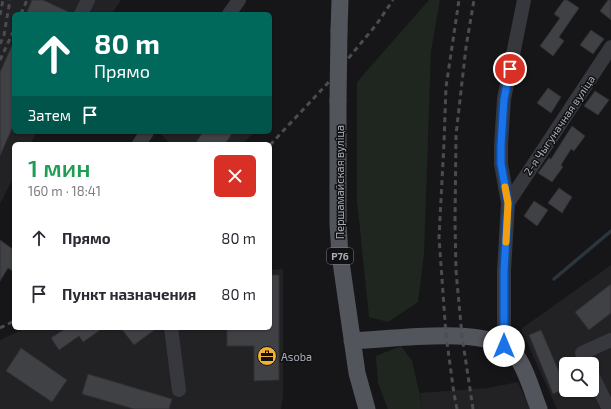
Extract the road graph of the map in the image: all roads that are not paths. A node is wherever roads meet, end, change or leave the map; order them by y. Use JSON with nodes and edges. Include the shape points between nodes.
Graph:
{"nodes":[{"id":1,"x":88,"y":0,"type":"edge"},
{"id":2,"x":239,"y":0,"type":"edge"},
{"id":3,"x":340,"y":0,"type":"edge"},
{"id":4,"x":524,"y":0,"type":"edge"},
{"id":5,"x":82,"y":12,"type":"edge"},
{"id":6,"x":230,"y":12,"type":"edge"},
{"id":7,"x":611,"y":47,"type":"edge"},
{"id":8,"x":508,"y":203,"type":"junction"},
{"id":9,"x":171,"y":330,"type":"edge"},
{"id":10,"x":611,"y":340,"type":"edge"},
{"id":11,"x":352,"y":341,"type":"junction"},
{"id":12,"x":504,"y":346,"type":"junction"},
{"id":13,"x":584,"y":357,"type":"edge"},
{"id":14,"x":599,"y":389,"type":"edge"},
{"id":15,"x":179,"y":390,"type":"dead end"},
{"id":16,"x":367,"y":409,"type":"edge"},
{"id":17,"x":539,"y":409,"type":"edge"},
{"id":18,"x":609,"y":409,"type":"edge"}],
"edges":[{"from":1,"to":5,"type":"street"},
{"from":2,"to":6,"type":"street"},
{"from":3,"to":11,"type":"main road","name":"Першамайская вуліца","number":"Р76","bridge":true,"via":[[338,224]]},
{"from":4,"to":8,"type":"street","via":[[504,99],[501,164]]},
{"from":7,"to":8,"type":"street","name":"2-я Чыгуначная вуліца"},
{"from":8,"to":12,"type":"street","via":[[504,271]]},
{"from":9,"to":15,"type":"street"},
{"from":10,"to":13,"type":"street","via":[[582,354]]},
{"from":11,"to":12,"type":"main road","via":[[446,335],[483,338]]},
{"from":11,"to":16,"type":"main road","name":"Першамайская вуліца","number":"Р76","via":[[357,373]]},
{"from":12,"to":17,"type":"main road","via":[[513,352],[521,364]]},
{"from":14,"to":18,"type":"street"}]}
